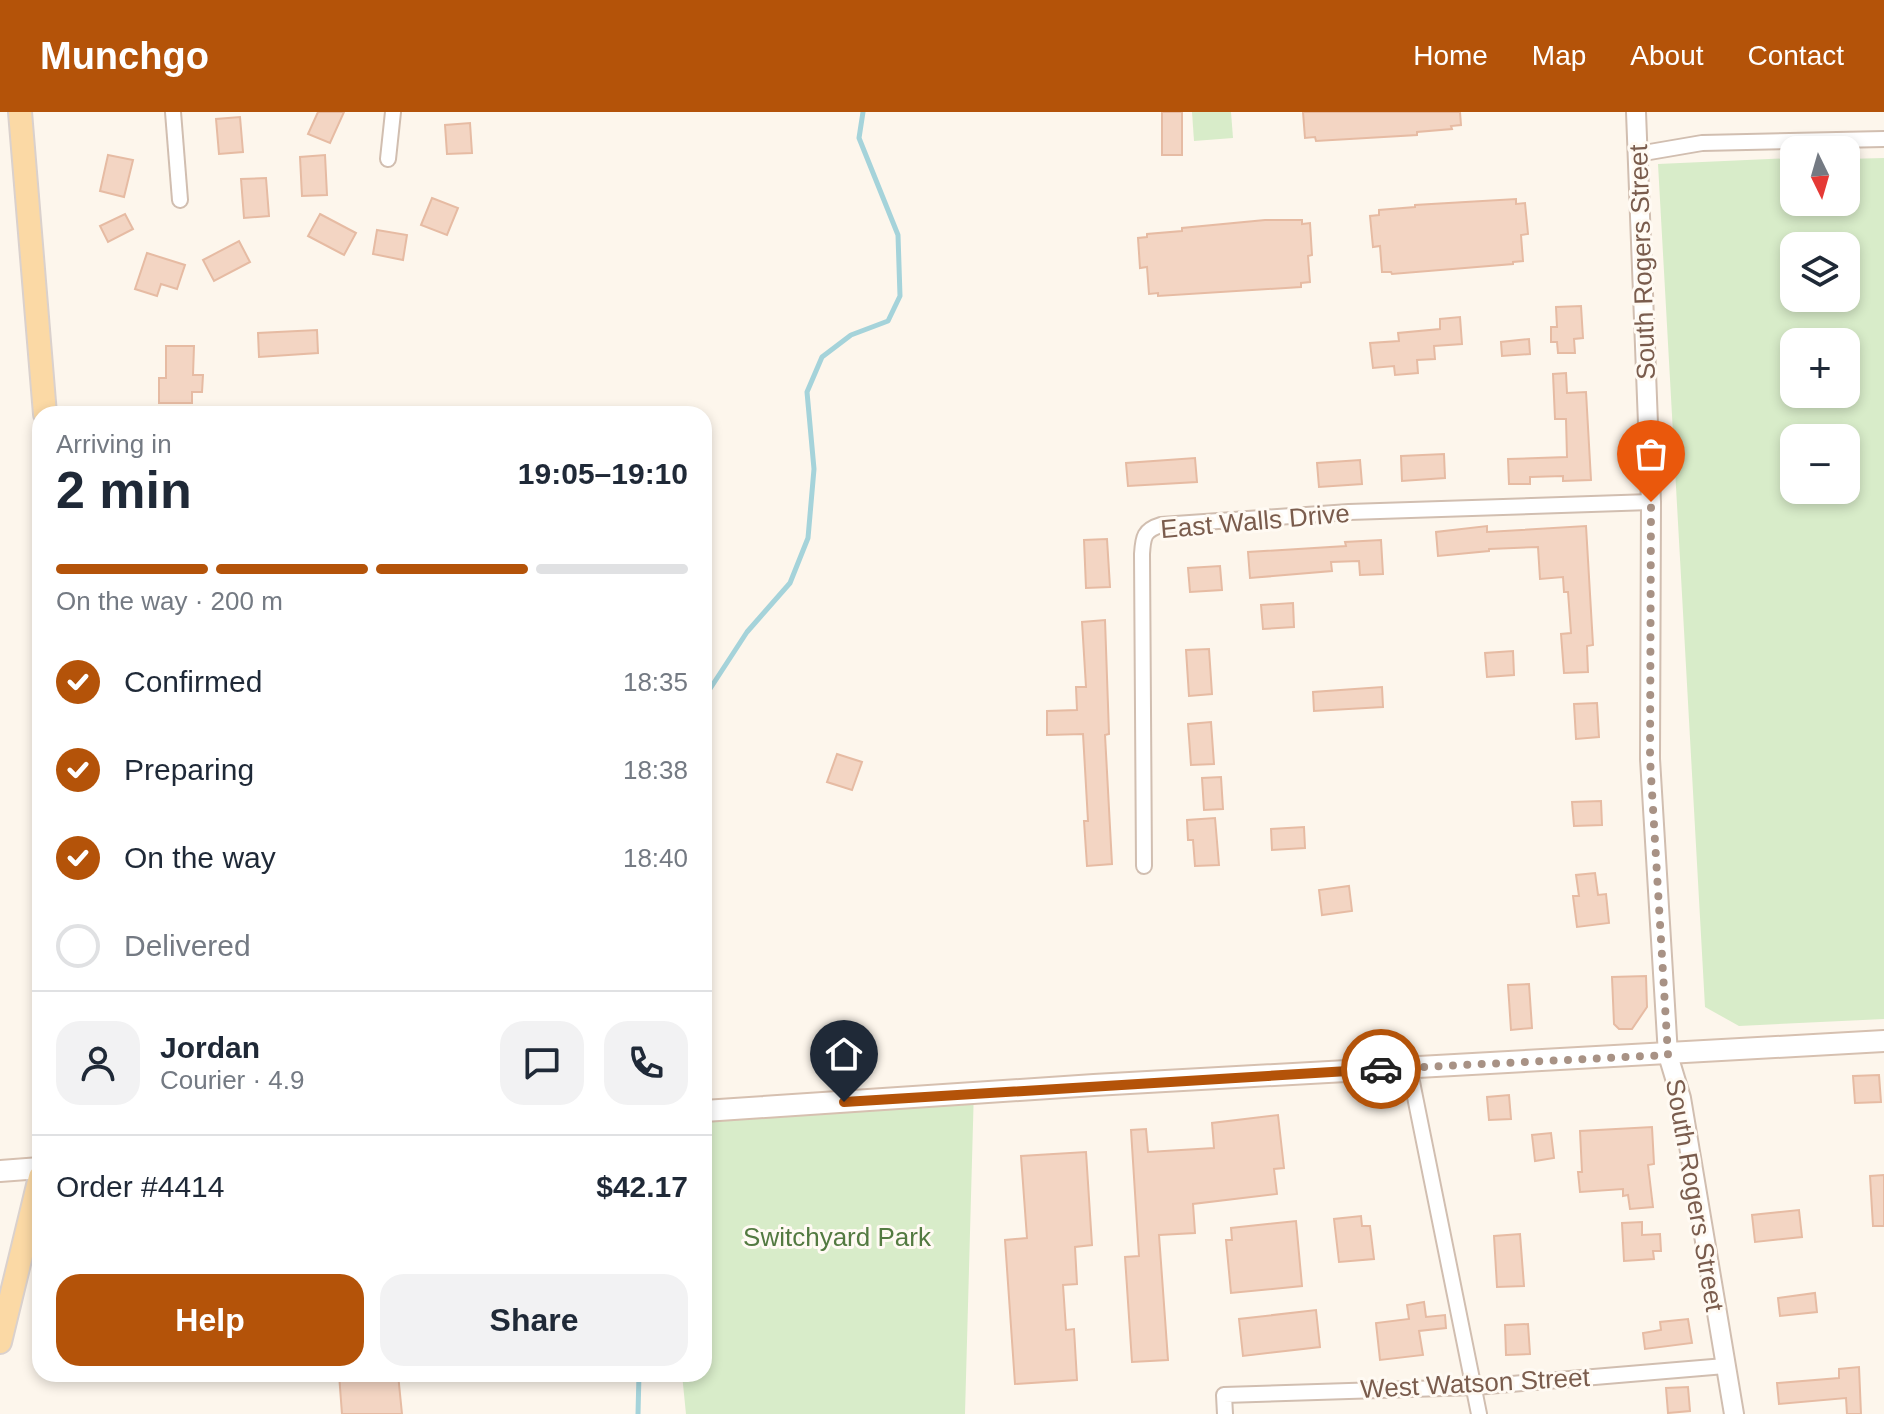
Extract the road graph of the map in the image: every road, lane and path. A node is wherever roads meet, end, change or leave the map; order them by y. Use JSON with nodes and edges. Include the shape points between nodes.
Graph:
{"nodes":[{"id":1,"x":20,"y":112,"type":"edge"},
{"id":2,"x":173,"y":112,"type":"edge"},
{"id":3,"x":393,"y":112,"type":"edge"},
{"id":4,"x":1636,"y":112,"type":"edge"},
{"id":5,"x":1884,"y":139,"type":"edge"},
{"id":6,"x":1638,"y":154,"type":"junction"},
{"id":7,"x":388,"y":159,"type":"dead end"},
{"id":8,"x":180,"y":200,"type":"dead end"},
{"id":9,"x":44,"y":406,"type":"edge"},
{"id":10,"x":1651,"y":502,"type":"junction"},
{"id":11,"x":1144,"y":866,"type":"dead end"},
{"id":12,"x":1884,"y":1041,"type":"edge"},
{"id":13,"x":1668,"y":1055,"type":"junction"},
{"id":14,"x":1409,"y":1067,"type":"junction"},
{"id":15,"x":712,"y":1111,"type":"edge"},
{"id":16,"x":32,"y":1169,"type":"edge"},
{"id":17,"x":0,"y":1171,"type":"edge"},
{"id":18,"x":32,"y":1210,"type":"edge"},
{"id":19,"x":0,"y":1342,"type":"edge"},
{"id":20,"x":1725,"y":1366,"type":"junction"},
{"id":21,"x":1475,"y":1387,"type":"junction"},
{"id":22,"x":1225,"y":1414,"type":"edge"},
{"id":23,"x":1479,"y":1414,"type":"edge"},
{"id":24,"x":1734,"y":1414,"type":"edge"}],
"edges":[{"from":1,"to":9,"type":"main road"},
{"from":2,"to":8,"type":"street"},
{"from":3,"to":7,"type":"street"},
{"from":4,"to":6,"type":"street","name":"South Rogers Street"},
{"from":5,"to":6,"type":"street","via":[[1702,143]]},
{"from":6,"to":10,"type":"street","name":"South Rogers Street"},
{"from":10,"to":11,"type":"street","name":"East Walls Drive","via":[[1349,512],[1149,529],[1142,554]]},
{"from":10,"to":13,"type":"street","name":"South Rogers Street","via":[[1650,759]]},
{"from":12,"to":13,"type":"main road"},
{"from":13,"to":14,"type":"main road"},
{"from":13,"to":20,"type":"street","name":"South Rogers Street","via":[[1681,1098]]},
{"from":14,"to":15,"type":"main road"},
{"from":14,"to":21,"type":"street"},
{"from":16,"to":17,"type":"main road"},
{"from":18,"to":19,"type":"main road"},
{"from":20,"to":21,"type":"street","name":"West Watson Street"},
{"from":20,"to":24,"type":"street","name":"South Rogers Street"},
{"from":21,"to":22,"type":"street","name":"West Watson Street","via":[[1224,1395]]},
{"from":21,"to":23,"type":"street"}]}
